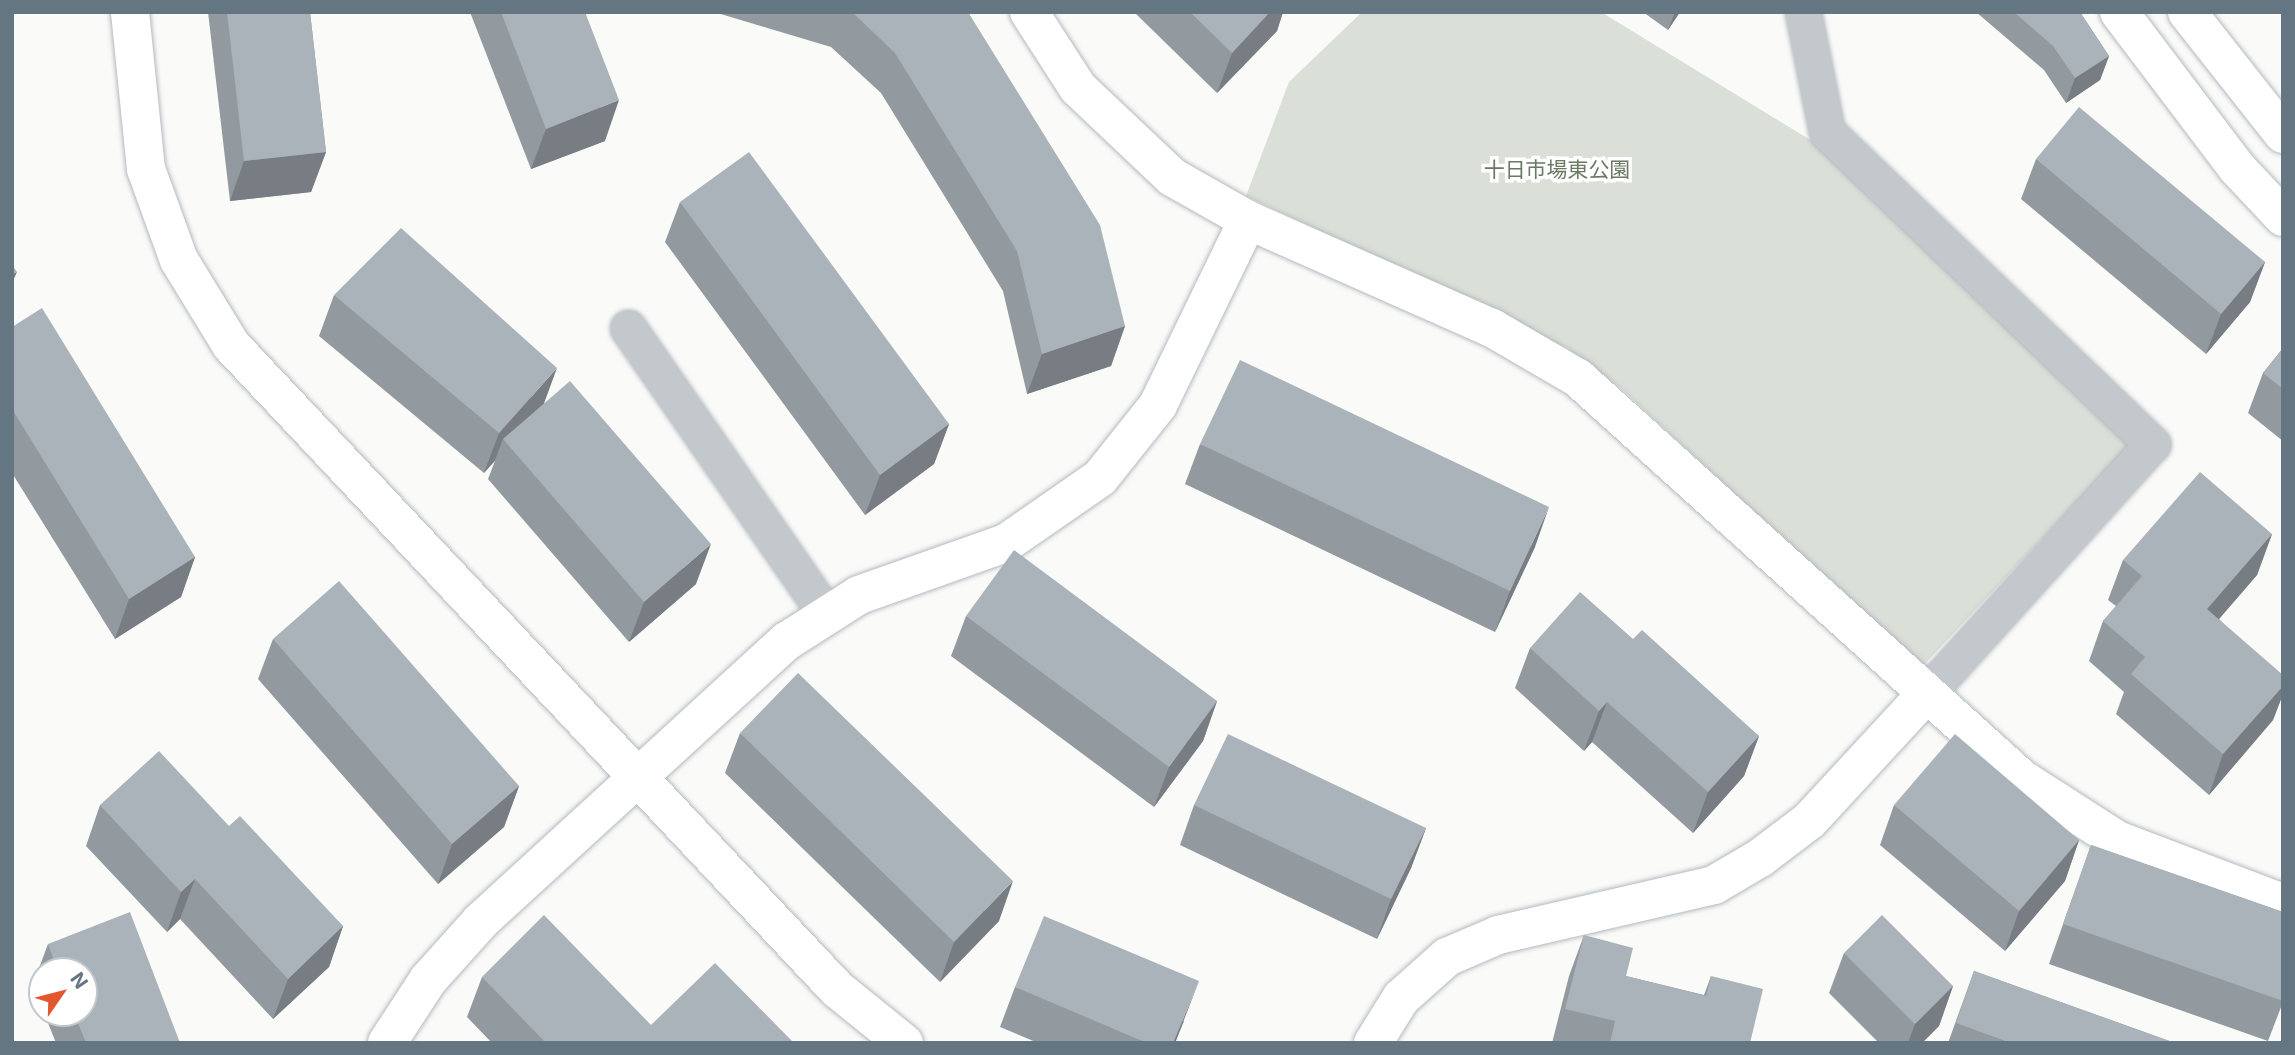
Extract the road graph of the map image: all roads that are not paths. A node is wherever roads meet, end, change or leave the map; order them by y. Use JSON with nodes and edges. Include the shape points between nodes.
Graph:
{"nodes":[{"id":1,"x":130,"y":12,"type":"edge"},
{"id":2,"x":1029,"y":12,"type":"edge"},
{"id":3,"x":1803,"y":12,"type":"edge"},
{"id":4,"x":2119,"y":12,"type":"edge"},
{"id":5,"x":2187,"y":12,"type":"edge"},
{"id":6,"x":2283,"y":134,"type":"edge"},
{"id":7,"x":2283,"y":217,"type":"edge"},
{"id":8,"x":1248,"y":220,"type":"junction"},
{"id":9,"x":628,"y":328,"type":"dead end"},
{"id":10,"x":826,"y":614,"type":"junction"},
{"id":11,"x":1926,"y":694,"type":"junction"},
{"id":12,"x":637,"y":780,"type":"junction"},
{"id":13,"x":2283,"y":903,"type":"edge"},
{"id":14,"x":387,"y":1043,"type":"edge"},
{"id":15,"x":904,"y":1043,"type":"edge"},
{"id":16,"x":1373,"y":1043,"type":"edge"}],
"edges":[{"from":1,"to":12,"type":"street","via":[[146,169],[179,260],[231,345]]},
{"from":2,"to":8,"type":"street","via":[[1078,88],[1124,137],[1172,177]]},
{"from":3,"to":11,"type":"street","via":[[1827,132],[2152,444]]},
{"from":4,"to":7,"type":"street","via":[[2221,147]]},
{"from":5,"to":6,"type":"street"},
{"from":8,"to":10,"type":"street","via":[[1158,405],[1100,478],[1006,543],[859,595]]},
{"from":8,"to":11,"type":"street","via":[[1492,328],[1578,378]]},
{"from":9,"to":10,"type":"street"},
{"from":10,"to":12,"type":"street","via":[[787,641]]},
{"from":11,"to":13,"type":"street","via":[[2022,779],[2117,840]]},
{"from":11,"to":16,"type":"street","via":[[1809,821],[1760,858],[1714,885],[1498,935],[1447,957],[1401,998]]},
{"from":12,"to":14,"type":"street","via":[[481,921],[428,980]]},
{"from":12,"to":15,"type":"street","via":[[837,989]]}]}
